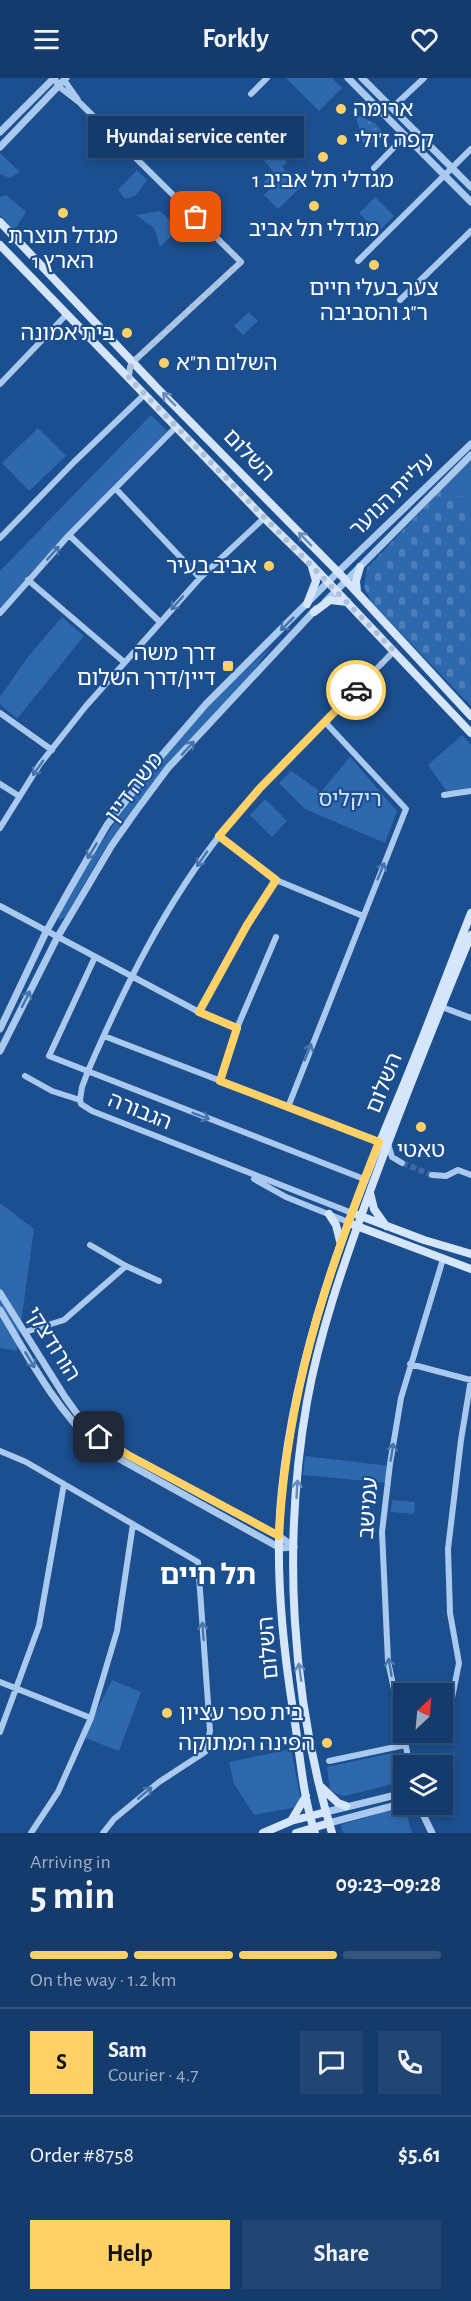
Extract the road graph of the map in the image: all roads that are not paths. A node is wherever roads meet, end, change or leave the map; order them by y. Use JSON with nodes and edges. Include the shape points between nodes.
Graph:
{"nodes":[{"id":1,"x":54,"y":78,"type":"edge"},
{"id":2,"x":348,"y":78,"type":"edge"},
{"id":3,"x":362,"y":78,"type":"edge"},
{"id":4,"x":423,"y":78,"type":"edge"},
{"id":5,"x":65,"y":79,"type":"edge"},
{"id":6,"x":264,"y":79,"type":"edge"},
{"id":7,"x":58,"y":86,"type":"junction"},
{"id":8,"x":251,"y":94,"type":"dead end"},
{"id":9,"x":80,"y":103,"type":"junction"},
{"id":10,"x":393,"y":107,"type":"junction"},
{"id":11,"x":0,"y":132,"type":"edge"},
{"id":12,"x":405,"y":136,"type":"junction"},
{"id":13,"x":0,"y":147,"type":"edge"},
{"id":14,"x":471,"y":149,"type":"edge"},
{"id":15,"x":374,"y":168,"type":"dead end"},
{"id":16,"x":452,"y":168,"type":"junction"},
{"id":17,"x":445,"y":176,"type":"junction"},
{"id":18,"x":471,"y":187,"type":"edge"},
{"id":19,"x":471,"y":202,"type":"edge"},
{"id":20,"x":0,"y":222,"type":"edge"},
{"id":21,"x":471,"y":231,"type":"edge"},
{"id":22,"x":0,"y":245,"type":"edge"},
{"id":23,"x":358,"y":261,"type":"dead end"},
{"id":24,"x":400,"y":300,"type":"dead end"},
{"id":25,"x":67,"y":314,"type":"junction"},
{"id":26,"x":134,"y":361,"type":"junction"},
{"id":27,"x":129,"y":378,"type":"junction"},
{"id":28,"x":0,"y":384,"type":"edge"},
{"id":29,"x":145,"y":394,"type":"junction"},
{"id":30,"x":176,"y":427,"type":"junction"},
{"id":31,"x":471,"y":444,"type":"edge"},
{"id":32,"x":471,"y":455,"type":"edge"},
{"id":33,"x":116,"y":489,"type":"junction"},
{"id":34,"x":264,"y":518,"type":"junction"},
{"id":35,"x":69,"y":536,"type":"junction"},
{"id":36,"x":0,"y":538,"type":"edge"},
{"id":37,"x":309,"y":562,"type":"junction"},
{"id":38,"x":360,"y":567,"type":"junction"},
{"id":39,"x":338,"y":572,"type":"junction"},
{"id":40,"x":200,"y":578,"type":"junction"},
{"id":41,"x":28,"y":580,"type":"junction"},
{"id":42,"x":346,"y":581,"type":"junction"},
{"id":43,"x":328,"y":582,"type":"junction"},
{"id":44,"x":336,"y":591,"type":"junction"},
{"id":45,"x":358,"y":595,"type":"junction"},
{"id":46,"x":346,"y":602,"type":"junction"},
{"id":47,"x":307,"y":604,"type":"junction"},
{"id":48,"x":314,"y":612,"type":"junction"},
{"id":49,"x":0,"y":613,"type":"edge"},
{"id":50,"x":160,"y":622,"type":"junction"},
{"id":51,"x":394,"y":651,"type":"junction"},
{"id":52,"x":123,"y":662,"type":"junction"},
{"id":53,"x":0,"y":713,"type":"edge"},
{"id":54,"x":471,"y":716,"type":"edge"},
{"id":55,"x":325,"y":722,"type":"junction"},
{"id":56,"x":471,"y":733,"type":"edge"},
{"id":57,"x":52,"y":750,"type":"junction"},
{"id":58,"x":0,"y":784,"type":"edge"},
{"id":59,"x":471,"y":791,"type":"edge"},
{"id":60,"x":444,"y":795,"type":"dead end"},
{"id":61,"x":19,"y":796,"type":"junction"},
{"id":62,"x":0,"y":828,"type":"edge"},
{"id":63,"x":219,"y":836,"type":"junction"},
{"id":64,"x":276,"y":880,"type":"junction"},
{"id":65,"x":0,"y":906,"type":"edge"},
{"id":66,"x":471,"y":913,"type":"edge"},
{"id":67,"x":363,"y":916,"type":"junction"},
{"id":68,"x":46,"y":932,"type":"junction"},
{"id":69,"x":471,"y":935,"type":"edge"},
{"id":70,"x":276,"y":937,"type":"dead end"},
{"id":71,"x":57,"y":938,"type":"junction"},
{"id":72,"x":95,"y":957,"type":"junction"},
{"id":73,"x":131,"y":976,"type":"junction"},
{"id":74,"x":442,"y":1007,"type":"junction"},
{"id":75,"x":199,"y":1012,"type":"junction"},
{"id":76,"x":471,"y":1018,"type":"edge"},
{"id":77,"x":237,"y":1028,"type":"junction"},
{"id":78,"x":0,"y":1029,"type":"edge"},
{"id":79,"x":104,"y":1036,"type":"junction"},
{"id":80,"x":0,"y":1052,"type":"edge"},
{"id":81,"x":88,"y":1071,"type":"junction"},
{"id":82,"x":25,"y":1076,"type":"dead end"},
{"id":83,"x":220,"y":1081,"type":"junction"},
{"id":84,"x":80,"y":1100,"type":"junction"},
{"id":85,"x":288,"y":1107,"type":"junction"},
{"id":86,"x":383,"y":1143,"type":"junction"},
{"id":87,"x":402,"y":1163,"type":"tunnel mouth"},
{"id":88,"x":246,"y":1173,"type":"junction"},
{"id":89,"x":432,"y":1175,"type":"tunnel mouth"},
{"id":90,"x":471,"y":1175,"type":"edge"},
{"id":91,"x":364,"y":1179,"type":"junction"},
{"id":92,"x":370,"y":1193,"type":"junction"},
{"id":93,"x":352,"y":1213,"type":"junction"},
{"id":94,"x":329,"y":1214,"type":"junction"},
{"id":95,"x":361,"y":1216,"type":"junction"},
{"id":96,"x":348,"y":1222,"type":"junction"},
{"id":97,"x":358,"y":1226,"type":"junction"},
{"id":98,"x":386,"y":1226,"type":"junction"},
{"id":99,"x":340,"y":1242,"type":"junction"},
{"id":100,"x":90,"y":1245,"type":"dead end"},
{"id":101,"x":471,"y":1254,"type":"edge"},
{"id":102,"x":443,"y":1259,"type":"junction"},
{"id":103,"x":126,"y":1266,"type":"junction"},
{"id":104,"x":471,"y":1269,"type":"edge"},
{"id":105,"x":159,"y":1281,"type":"dead end"},
{"id":106,"x":0,"y":1293,"type":"edge"},
{"id":107,"x":0,"y":1310,"type":"edge"},
{"id":108,"x":25,"y":1332,"type":"junction"},
{"id":109,"x":410,"y":1364,"type":"junction"},
{"id":110,"x":471,"y":1380,"type":"edge"},
{"id":111,"x":0,"y":1451,"type":"edge"},
{"id":112,"x":64,"y":1484,"type":"junction"},
{"id":113,"x":133,"y":1524,"type":"junction"},
{"id":114,"x":279,"y":1536,"type":"junction"},
{"id":115,"x":294,"y":1547,"type":"junction"},
{"id":116,"x":280,"y":1548,"type":"junction"},
{"id":117,"x":0,"y":1682,"type":"edge"},
{"id":118,"x":17,"y":1688,"type":"junction"},
{"id":119,"x":453,"y":1693,"type":"edge"},
{"id":120,"x":92,"y":1718,"type":"junction"},
{"id":121,"x":0,"y":1732,"type":"edge"},
{"id":122,"x":405,"y":1745,"type":"junction"},
{"id":123,"x":407,"y":1755,"type":"edge"},
{"id":124,"x":329,"y":1761,"type":"dead end"},
{"id":125,"x":318,"y":1783,"type":"junction"},
{"id":126,"x":306,"y":1796,"type":"junction"},
{"id":127,"x":393,"y":1800,"type":"edge"},
{"id":128,"x":393,"y":1803,"type":"edge"},
{"id":129,"x":346,"y":1806,"type":"junction"},
{"id":130,"x":326,"y":1812,"type":"junction"},
{"id":131,"x":425,"y":1815,"type":"edge"},
{"id":132,"x":310,"y":1816,"type":"junction"},
{"id":133,"x":291,"y":1821,"type":"junction"},
{"id":134,"x":329,"y":1823,"type":"junction"},
{"id":135,"x":314,"y":1830,"type":"edge"},
{"id":136,"x":31,"y":1833,"type":"edge"},
{"id":137,"x":103,"y":1833,"type":"edge"},
{"id":138,"x":263,"y":1833,"type":"edge"},
{"id":139,"x":296,"y":1833,"type":"edge"},
{"id":140,"x":332,"y":1833,"type":"edge"},
{"id":141,"x":432,"y":1833,"type":"edge"}],
"edges":[{"from":1,"to":7,"type":"street"},
{"from":1,"to":11,"type":"street"},
{"from":2,"to":12,"type":"street"},
{"from":3,"to":10,"type":"street"},
{"from":4,"to":10,"type":"street"},
{"from":5,"to":7,"type":"street"},
{"from":5,"to":9,"type":"street"},
{"from":6,"to":8,"type":"street"},
{"from":7,"to":9,"type":"street"},
{"from":7,"to":13,"type":"street"},
{"from":9,"to":26,"type":"street","via":[[241,262]]},
{"from":10,"to":16,"type":"street"},
{"from":12,"to":15,"type":"street"},
{"from":12,"to":17,"type":"street"},
{"from":14,"to":16,"type":"street"},
{"from":16,"to":17,"type":"street"},
{"from":16,"to":18,"type":"street"},
{"from":17,"to":19,"type":"street"},
{"from":17,"to":23,"type":"street"},
{"from":20,"to":26,"type":"main road","name":"השלום"},
{"from":21,"to":24,"type":"street"},
{"from":22,"to":25,"type":"main road","name":"השלום"},
{"from":25,"to":27,"type":"main road","name":"השלום"},
{"from":25,"to":28,"type":"street"},
{"from":26,"to":27,"type":"street"},
{"from":39,"to":26,"type":"main road","name":"השלום","one_way":true},
{"from":27,"to":29,"type":"main road","name":"השלום"},
{"from":29,"to":30,"type":"main road","name":"השלום"},
{"from":29,"to":36,"type":"street"},
{"from":30,"to":33,"type":"street"},
{"from":30,"to":34,"type":"main road","name":"השלום"},
{"from":31,"to":39,"type":"street","name":"עליית הנוער"},
{"from":32,"to":38,"type":"street","name":"עליית הנוער"},
{"from":33,"to":35,"type":"street"},
{"from":33,"to":40,"type":"street"},
{"from":34,"to":37,"type":"main road","name":"השלום"},
{"from":34,"to":40,"type":"street"},
{"from":41,"to":35,"type":"street","one_way":true},
{"from":35,"to":50,"type":"street"},
{"from":37,"to":43,"type":"main road","name":"השלום"},
{"from":37,"to":47,"type":"main road","via":[[316,581]]},
{"from":38,"to":42,"type":"street","name":"עליית הנוער"},
{"from":38,"to":45,"type":"main road"},
{"from":39,"to":42,"type":"main road","name":"השלום"},
{"from":39,"to":43,"type":"street","name":"משה דיין"},
{"from":40,"to":50,"type":"street","one_way":true},
{"from":41,"to":49,"type":"street"},
{"from":41,"to":52,"type":"street"},
{"from":42,"to":44,"type":"street","name":"משה דיין"},
{"from":42,"to":45,"type":"main road","name":"השלום"},
{"from":43,"to":44,"type":"main road","name":"השלום"},
{"from":43,"to":47,"type":"street","name":"משה דיין"},
{"from":44,"to":46,"type":"main road","name":"השלום"},
{"from":44,"to":48,"type":"street","name":"משה דיין"},
{"from":45,"to":54,"type":"main road","name":"השלום"},
{"from":46,"to":48,"type":"main road","via":[[330,600]]},
{"from":46,"to":51,"type":"main road","name":"השלום"},
{"from":47,"to":68,"type":"street","name":"משה דיין","one_way":true,"via":[[207,704],[156,762],[107,825]]},
{"from":71,"to":48,"type":"street","name":"משה דיין","one_way":true,"via":[[112,845],[163,775]]},
{"from":50,"to":52,"type":"street"},
{"from":51,"to":55,"type":"street"},
{"from":51,"to":56,"type":"main road","name":"השלום"},
{"from":52,"to":57,"type":"street"},
{"from":53,"to":57,"type":"street"},
{"from":55,"to":63,"type":"street"},
{"from":67,"to":55,"type":"street","one_way":true,"via":[[406,809]]},
{"from":57,"to":61,"type":"street","one_way":true},
{"from":58,"to":61,"type":"street"},
{"from":59,"to":60,"type":"street"},
{"from":61,"to":62,"type":"street"},
{"from":63,"to":64,"type":"street"},
{"from":63,"to":73,"type":"street","one_way":true,"via":[[158,927]]},
{"from":64,"to":67,"type":"street"},
{"from":64,"to":75,"type":"street"},
{"from":65,"to":68,"type":"street"},
{"from":66,"to":86,"type":"main road","name":"השלום"},
{"from":85,"to":67,"type":"street","one_way":true},
{"from":68,"to":71,"type":"street"},
{"from":68,"to":78,"type":"street","name":"משה דיין"},
{"from":69,"to":74,"type":"main road","name":"השלום"},
{"from":70,"to":77,"type":"street"},
{"from":71,"to":72,"type":"street"},
{"from":80,"to":71,"type":"street","name":"משה דיין","one_way":true},
{"from":72,"to":73,"type":"street"},
{"from":72,"to":81,"type":"street","via":[[49,1056]]},
{"from":73,"to":75,"type":"street"},
{"from":73,"to":79,"type":"street"},
{"from":74,"to":76,"type":"street"},
{"from":74,"to":86,"type":"main road","name":"השלום"},
{"from":75,"to":77,"type":"street"},
{"from":77,"to":83,"type":"street"},
{"from":79,"to":81,"type":"street"},
{"from":79,"to":83,"type":"street"},
{"from":81,"to":84,"type":"street"},
{"from":81,"to":91,"type":"street","one_way":true},
{"from":82,"to":84,"type":"street","name":"הגבורה"},
{"from":83,"to":85,"type":"street"},
{"from":84,"to":88,"type":"street","name":"הגבורה","via":[[86,1108]]},
{"from":85,"to":86,"type":"street"},
{"from":86,"to":87,"type":"street","via":[[392,1157]]},
{"from":86,"to":91,"type":"main road","name":"השלום"},
{"from":86,"to":92,"type":"main road","name":"השלום"},
{"from":88,"to":93,"type":"street","name":"הגבורה"},
{"from":88,"to":94,"type":"street","name":"הגבורה","via":[[271,1191]]},
{"from":89,"to":90,"type":"street","via":[[446,1176],[458,1170]]},
{"from":91,"to":93,"type":"main road","name":"השלום"},
{"from":92,"to":95,"type":"main road","name":"השלום"},
{"from":92,"to":98,"type":"main road","via":[[374,1209]]},
{"from":93,"to":95,"type":"main road","name":"הגבורה"},
{"from":93,"to":96,"type":"main road","name":"השלום"},
{"from":94,"to":96,"type":"street","name":"הגבורה"},
{"from":94,"to":99,"type":"main road"},
{"from":95,"to":97,"type":"main road","name":"השלום"},
{"from":95,"to":98,"type":"main road","name":"הגבורה"},
{"from":96,"to":97,"type":"main road"},
{"from":96,"to":99,"type":"main road","name":"השלום"},
{"from":97,"to":102,"type":"main road"},
{"from":115,"to":97,"type":"main road","name":"השלום","one_way":true,"via":[[298,1462],[307,1401],[335,1292]]},
{"from":98,"to":101,"type":"main road","name":"הגבורה"},
{"from":99,"to":114,"type":"main road","name":"השלום","via":[[313,1326],[295,1401]]},
{"from":100,"to":103,"type":"street"},
{"from":102,"to":104,"type":"main road"},
{"from":102,"to":109,"type":"street","name":"עמישב"},
{"from":103,"to":105,"type":"street"},
{"from":103,"to":108,"type":"street","via":[[64,1320]]},
{"from":106,"to":108,"type":"street","name":"הורודצקי"},
{"from":107,"to":116,"type":"street","name":"הורודצקי","one_way":true,"via":[[58,1404],[96,1446]]},
{"from":108,"to":114,"type":"street","name":"הורודצקי","via":[[80,1418],[99,1437]]},
{"from":109,"to":110,"type":"street"},
{"from":122,"to":109,"type":"street","name":"עמישב","one_way":true,"via":[[388,1661],[382,1532],[399,1409]]},
{"from":110,"to":119,"type":"street","via":[[448,1549],[450,1613],[459,1663]]},
{"from":111,"to":112,"type":"street"},
{"from":112,"to":113,"type":"street"},
{"from":112,"to":118,"type":"street","via":[[39,1626]]},
{"from":113,"to":120,"type":"street","via":[[117,1631]]},
{"from":137,"to":113,"type":"street","one_way":true,"via":[[159,1782],[205,1752],[210,1731],[198,1562]]},
{"from":114,"to":115,"type":"street","name":"הורודצקי"},
{"from":114,"to":116,"type":"main road","name":"השלום"},
{"from":115,"to":116,"type":"street"},
{"from":125,"to":115,"type":"main road","name":"השלום","one_way":true,"via":[[296,1643]]},
{"from":116,"to":126,"type":"main road","name":"השלום","via":[[283,1646]]},
{"from":117,"to":118,"type":"street"},
{"from":118,"to":120,"type":"street"},
{"from":118,"to":121,"type":"street"},
{"from":120,"to":136,"type":"street","via":[[57,1792]]},
{"from":122,"to":123,"type":"street","name":"עמישב"},
{"from":122,"to":124,"type":"street"},
{"from":125,"to":129,"type":"main road"},
{"from":125,"to":130,"type":"main road","name":"השלום"},
{"from":126,"to":132,"type":"main road","name":"השלום"},
{"from":126,"to":133,"type":"main road"},
{"from":127,"to":129,"type":"street"},
{"from":128,"to":134,"type":"street"},
{"from":129,"to":130,"type":"street"},
{"from":130,"to":132,"type":"main road"},
{"from":130,"to":134,"type":"main road","name":"השלום"},
{"from":131,"to":141,"type":"street"},
{"from":132,"to":133,"type":"main road"},
{"from":132,"to":135,"type":"main road","name":"השלום"},
{"from":133,"to":138,"type":"main road"},
{"from":134,"to":135,"type":"main road"},
{"from":134,"to":140,"type":"main road","name":"השלום"},
{"from":135,"to":139,"type":"main road"}]}
